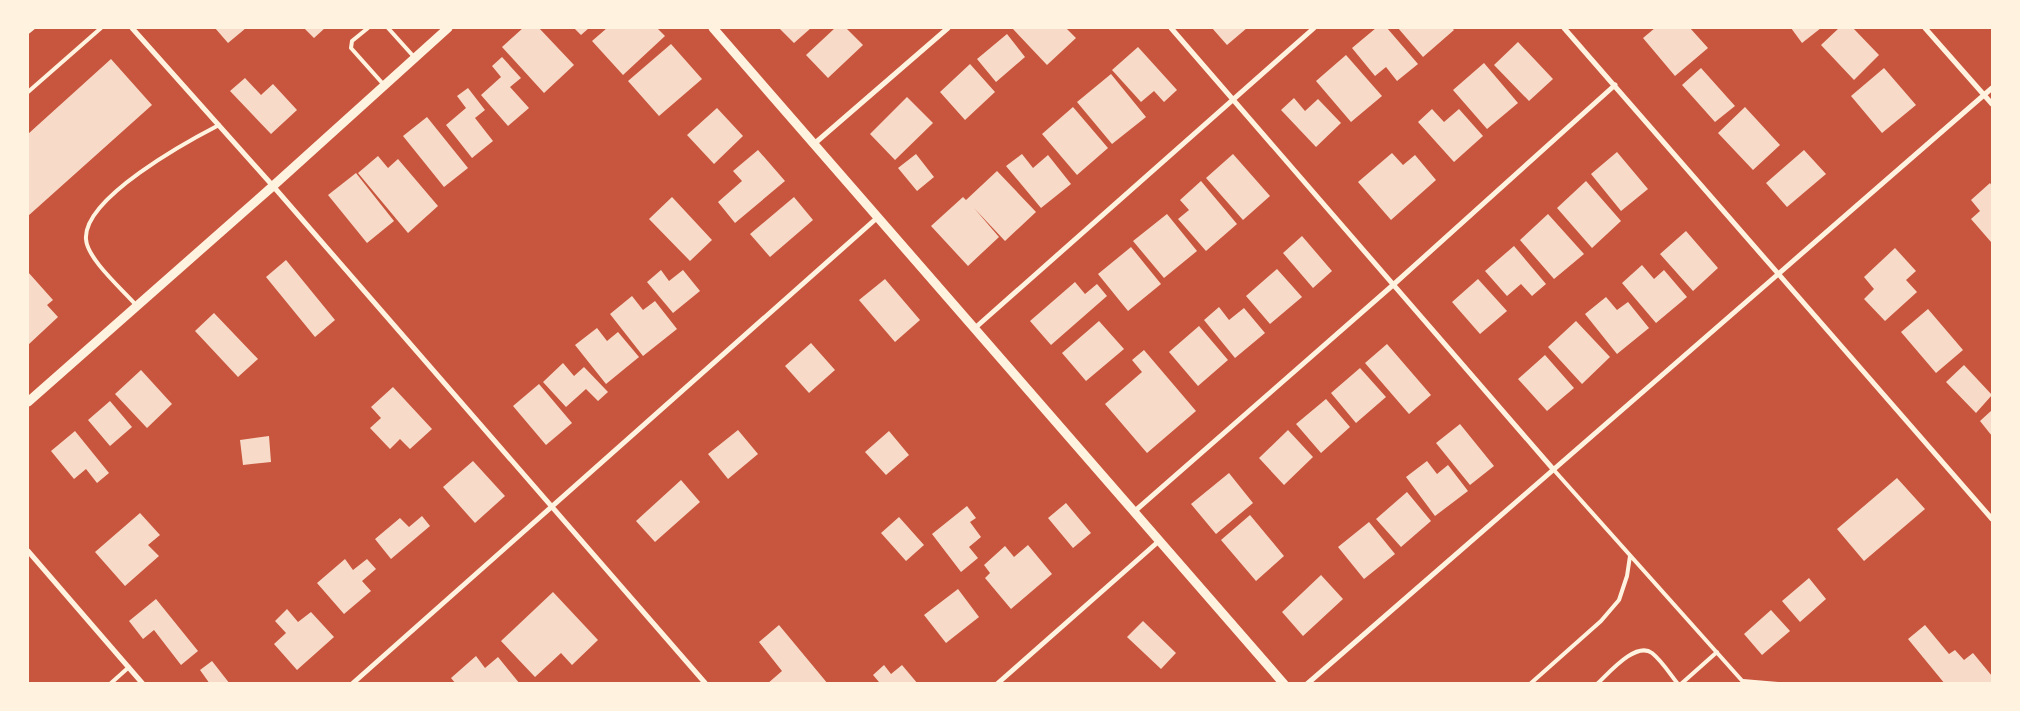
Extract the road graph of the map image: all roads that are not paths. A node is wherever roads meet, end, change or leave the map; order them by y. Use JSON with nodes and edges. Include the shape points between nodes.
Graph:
{"nodes":[{"id":1,"x":33,"y":28,"type":"edge"},
{"id":2,"x":101,"y":28,"type":"edge"},
{"id":3,"x":132,"y":28,"type":"edge"},
{"id":4,"x":368,"y":28,"type":"edge"},
{"id":5,"x":388,"y":28,"type":"edge"},
{"id":6,"x":448,"y":28,"type":"edge"},
{"id":7,"x":713,"y":28,"type":"edge"},
{"id":8,"x":948,"y":28,"type":"edge"},
{"id":9,"x":1171,"y":28,"type":"edge"},
{"id":10,"x":1314,"y":28,"type":"edge"},
{"id":11,"x":1564,"y":28,"type":"edge"},
{"id":12,"x":1925,"y":28,"type":"edge"},
{"id":13,"x":28,"y":32,"type":"edge"},
{"id":14,"x":414,"y":58,"type":"junction"},
{"id":15,"x":384,"y":85,"type":"junction"},
{"id":16,"x":1615,"y":85,"type":"junction"},
{"id":17,"x":1992,"y":88,"type":"edge"},
{"id":18,"x":28,"y":92,"type":"edge"},
{"id":19,"x":1985,"y":95,"type":"junction"},
{"id":20,"x":1232,"y":100,"type":"junction"},
{"id":21,"x":1992,"y":104,"type":"edge"},
{"id":22,"x":219,"y":125,"type":"junction"},
{"id":23,"x":814,"y":144,"type":"junction"},
{"id":24,"x":273,"y":186,"type":"junction"},
{"id":25,"x":878,"y":217,"type":"junction"},
{"id":26,"x":1780,"y":274,"type":"junction"},
{"id":27,"x":1393,"y":285,"type":"junction"},
{"id":28,"x":137,"y":306,"type":"junction"},
{"id":29,"x":974,"y":328,"type":"junction"},
{"id":30,"x":28,"y":402,"type":"edge"},
{"id":31,"x":1553,"y":469,"type":"junction"},
{"id":32,"x":551,"y":506,"type":"junction"},
{"id":33,"x":1135,"y":511,"type":"junction"},
{"id":34,"x":1992,"y":519,"type":"edge"},
{"id":35,"x":1159,"y":541,"type":"junction"},
{"id":36,"x":28,"y":551,"type":"edge"},
{"id":37,"x":1630,"y":556,"type":"junction"},
{"id":38,"x":1716,"y":652,"type":"junction"},
{"id":39,"x":129,"y":667,"type":"junction"},
{"id":40,"x":1743,"y":682,"type":"edge"},
{"id":41,"x":110,"y":684,"type":"edge"},
{"id":42,"x":143,"y":684,"type":"edge"},
{"id":43,"x":352,"y":684,"type":"edge"},
{"id":44,"x":706,"y":684,"type":"edge"},
{"id":45,"x":997,"y":684,"type":"edge"},
{"id":46,"x":1284,"y":684,"type":"edge"},
{"id":47,"x":1307,"y":684,"type":"edge"},
{"id":48,"x":1530,"y":684,"type":"edge"},
{"id":49,"x":1597,"y":684,"type":"edge"},
{"id":50,"x":1680,"y":684,"type":"edge"},
{"id":51,"x":1778,"y":684,"type":"edge"}],
"edges":[{"from":1,"to":13,"type":"lane"},
{"from":2,"to":18,"type":"lane"},
{"from":3,"to":22,"type":"street"},
{"from":4,"to":15,"type":"lane","via":[[352,41],[351,48]]},
{"from":5,"to":14,"type":"lane"},
{"from":6,"to":14,"type":"street"},
{"from":7,"to":23,"type":"street"},
{"from":8,"to":23,"type":"street"},
{"from":9,"to":20,"type":"street"},
{"from":10,"to":20,"type":"street"},
{"from":11,"to":16,"type":"street"},
{"from":12,"to":19,"type":"street"},
{"from":14,"to":15,"type":"street"},
{"from":15,"to":24,"type":"street"},
{"from":16,"to":26,"type":"street"},
{"from":16,"to":27,"type":"street"},
{"from":17,"to":19,"type":"street"},
{"from":19,"to":21,"type":"street"},
{"from":19,"to":26,"type":"street"},
{"from":20,"to":27,"type":"street"},
{"from":20,"to":29,"type":"street"},
{"from":22,"to":24,"type":"street"},
{"from":22,"to":28,"type":"lane","via":[[139,173],[106,201],[87,229],[88,250]]},
{"from":23,"to":25,"type":"street"},
{"from":24,"to":28,"type":"street"},
{"from":24,"to":32,"type":"street"},
{"from":25,"to":29,"type":"street"},
{"from":25,"to":32,"type":"street"},
{"from":26,"to":31,"type":"street"},
{"from":26,"to":34,"type":"street"},
{"from":27,"to":31,"type":"street"},
{"from":27,"to":33,"type":"street"},
{"from":28,"to":30,"type":"street"},
{"from":29,"to":33,"type":"street"},
{"from":31,"to":37,"type":"lane"},
{"from":31,"to":47,"type":"street"},
{"from":32,"to":43,"type":"street"},
{"from":32,"to":44,"type":"street"},
{"from":33,"to":35,"type":"street"},
{"from":35,"to":45,"type":"street"},
{"from":35,"to":46,"type":"street"},
{"from":36,"to":39,"type":"street"},
{"from":37,"to":38,"type":"lane"},
{"from":37,"to":48,"type":"lane","via":[[1619,600],[1601,621]]},
{"from":38,"to":40,"type":"lane"},
{"from":38,"to":50,"type":"lane"},
{"from":39,"to":41,"type":"lane"},
{"from":39,"to":42,"type":"street"},
{"from":40,"to":51,"type":"lane"},
{"from":49,"to":50,"type":"lane","via":[[1637,650],[1652,653]]}]}
